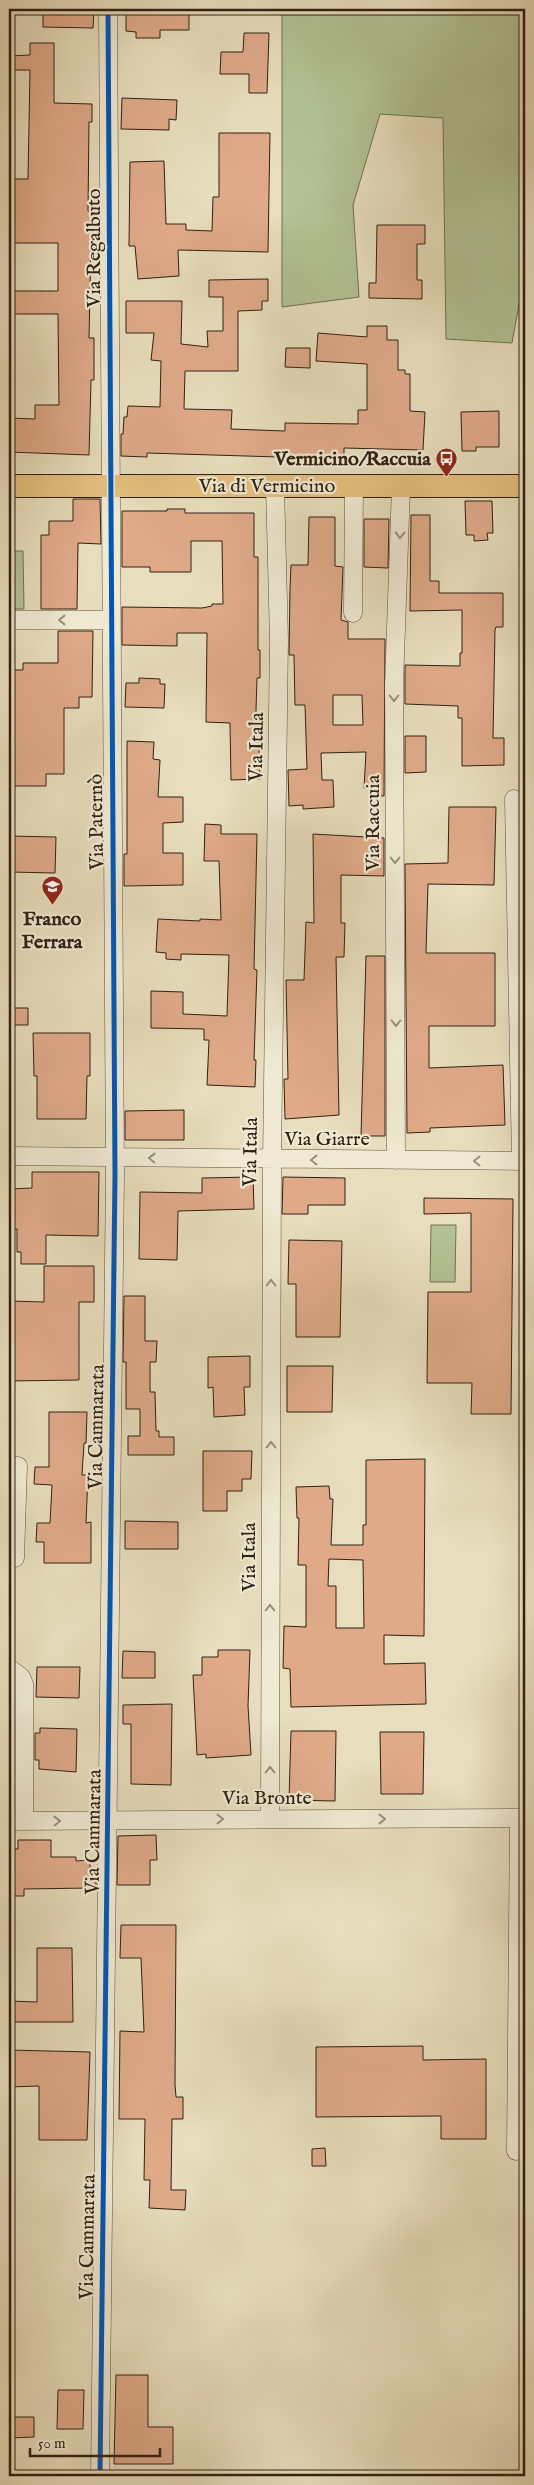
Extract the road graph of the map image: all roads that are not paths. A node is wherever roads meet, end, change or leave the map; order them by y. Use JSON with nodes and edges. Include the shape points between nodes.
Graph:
{"nodes":[{"id":1,"x":108,"y":9,"type":"edge"},
{"id":2,"x":9,"y":486,"type":"edge"},
{"id":3,"x":109,"y":486,"type":"junction"},
{"id":4,"x":275,"y":486,"type":"junction"},
{"id":5,"x":354,"y":486,"type":"junction"},
{"id":6,"x":401,"y":486,"type":"junction"},
{"id":7,"x":525,"y":486,"type":"edge"},
{"id":8,"x":353,"y":613,"type":"dead end"},
{"id":9,"x":9,"y":620,"type":"edge"},
{"id":10,"x":110,"y":620,"type":"junction"},
{"id":11,"x":514,"y":798,"type":"dead end"},
{"id":12,"x":9,"y":1156,"type":"edge"},
{"id":13,"x":115,"y":1157,"type":"junction"},
{"id":14,"x":272,"y":1160,"type":"junction"},
{"id":15,"x":396,"y":1160,"type":"junction"},
{"id":16,"x":523,"y":1161,"type":"edge"},
{"id":17,"x":9,"y":1466,"type":"edge"},
{"id":18,"x":9,"y":1558,"type":"edge"},
{"id":19,"x":9,"y":1668,"type":"edge"},
{"id":20,"x":522,"y":1818,"type":"edge"},
{"id":21,"x":270,"y":1819,"type":"junction"},
{"id":22,"x":109,"y":1820,"type":"junction"},
{"id":23,"x":16,"y":1821,"type":"edge"},
{"id":24,"x":516,"y":2151,"type":"dead end"},
{"id":25,"x":100,"y":2476,"type":"edge"}],
"edges":[{"from":1,"to":3,"type":"street","name":"Via Regalbuto"},
{"from":2,"to":3,"type":"main road","name":"Via di Vermicino"},
{"from":3,"to":4,"type":"main road","name":"Via di Vermicino"},
{"from":3,"to":10,"type":"street","name":"Via Paternò"},
{"from":4,"to":5,"type":"main road","name":"Via di Vermicino"},
{"from":4,"to":14,"type":"street","name":"Via Itala","via":[[279,640]]},
{"from":5,"to":6,"type":"main road","name":"Via di Vermicino"},
{"from":5,"to":8,"type":"street"},
{"from":6,"to":7,"type":"main road","name":"Via di Vermicino"},
{"from":6,"to":15,"type":"street","name":"Via Raccuia","one_way":true,"via":[[394,685]]},
{"from":10,"to":9,"type":"street","one_way":true},
{"from":10,"to":13,"type":"street","name":"Via Paternò"},
{"from":11,"to":16,"type":"street"},
{"from":12,"to":13,"type":"street","name":"Via Giarre"},
{"from":14,"to":13,"type":"street","name":"Via Giarre","one_way":true},
{"from":13,"to":22,"type":"street","name":"Via Cammarata"},
{"from":15,"to":14,"type":"street","name":"Via Giarre","one_way":true},
{"from":21,"to":14,"type":"street","name":"Via Itala","one_way":true},
{"from":16,"to":15,"type":"street","name":"Via Giarre","one_way":true},
{"from":17,"to":18,"type":"street","via":[[18,1466],[15,1558]]},
{"from":19,"to":23,"type":"street","via":[[24,1684]]},
{"from":21,"to":20,"type":"street","name":"Via Bronte","one_way":true},
{"from":20,"to":24,"type":"street"},
{"from":22,"to":21,"type":"street","name":"Via Bronte","one_way":true},
{"from":23,"to":22,"type":"street","name":"Via Bronte","one_way":true},
{"from":22,"to":25,"type":"street","name":"Via Cammarata"}]}
